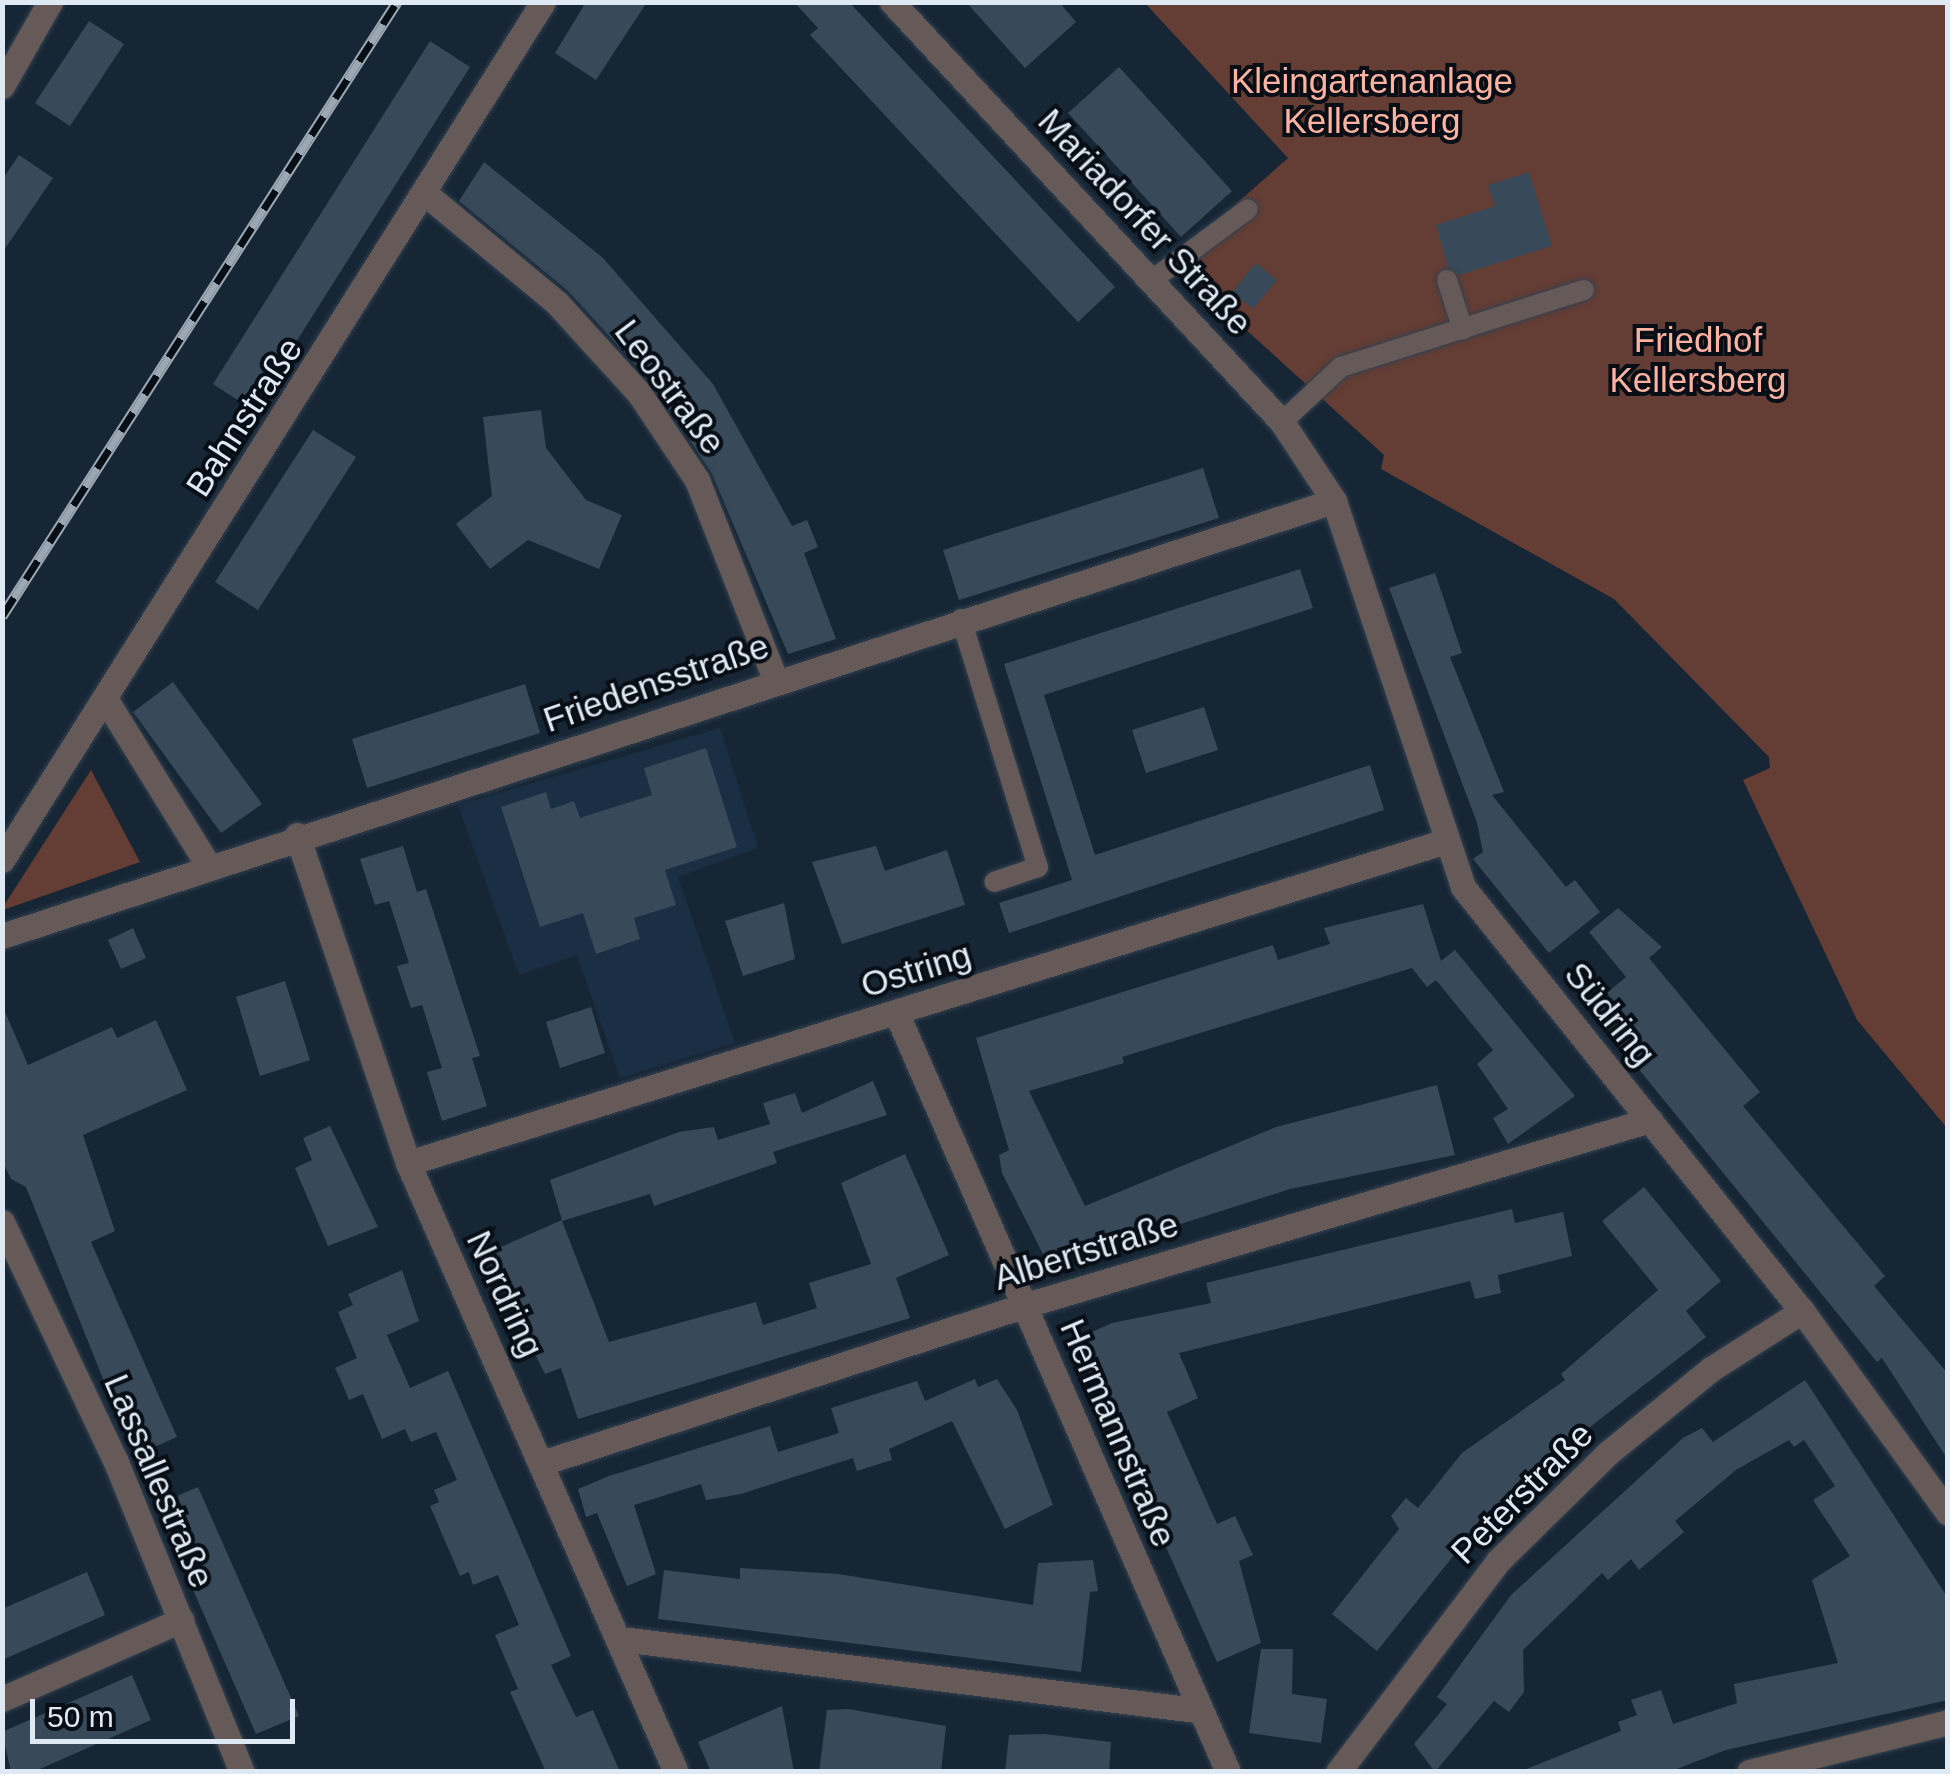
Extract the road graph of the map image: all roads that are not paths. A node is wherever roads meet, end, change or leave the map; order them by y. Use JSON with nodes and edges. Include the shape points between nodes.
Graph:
{"nodes":[{"id":1,"x":50,"y":2,"type":"edge"},
{"id":2,"x":892,"y":2,"type":"edge"},
{"id":3,"x":543,"y":5,"type":"edge"},
{"id":4,"x":2,"y":86,"type":"edge"},
{"id":5,"x":428,"y":195,"type":"junction"},
{"id":6,"x":1248,"y":209,"type":"dead end"},
{"id":7,"x":1152,"y":280,"type":"junction"},
{"id":8,"x":1448,"y":280,"type":"dead end"},
{"id":9,"x":1584,"y":290,"type":"dead end"},
{"id":10,"x":1463,"y":330,"type":"junction"},
{"id":11,"x":1282,"y":422,"type":"junction"},
{"id":12,"x":1334,"y":500,"type":"junction"},
{"id":13,"x":960,"y":619,"type":"junction"},
{"id":14,"x":776,"y":679,"type":"junction"},
{"id":15,"x":106,"y":700,"type":"junction"},
{"id":16,"x":297,"y":834,"type":"junction"},
{"id":17,"x":1443,"y":842,"type":"junction"},
{"id":18,"x":2,"y":860,"type":"edge"},
{"id":19,"x":209,"y":867,"type":"junction"},
{"id":20,"x":994,"y":882,"type":"dead end"},
{"id":21,"x":2,"y":936,"type":"edge"},
{"id":22,"x":896,"y":1012,"type":"junction"},
{"id":23,"x":1650,"y":1120,"type":"junction"},
{"id":24,"x":408,"y":1163,"type":"junction"},
{"id":25,"x":2,"y":1222,"type":"edge"},
{"id":26,"x":1026,"y":1305,"type":"junction"},
{"id":27,"x":1802,"y":1311,"type":"junction"},
{"id":28,"x":546,"y":1462,"type":"junction"},
{"id":29,"x":1948,"y":1512,"type":"edge"},
{"id":30,"x":181,"y":1620,"type":"junction"},
{"id":31,"x":622,"y":1638,"type":"junction"},
{"id":32,"x":2,"y":1698,"type":"edge"},
{"id":33,"x":1196,"y":1710,"type":"junction"},
{"id":34,"x":1948,"y":1722,"type":"edge"},
{"id":35,"x":242,"y":1772,"type":"edge"},
{"id":36,"x":676,"y":1772,"type":"edge"},
{"id":37,"x":1228,"y":1772,"type":"edge"},
{"id":38,"x":1338,"y":1772,"type":"edge"},
{"id":39,"x":1748,"y":1772,"type":"edge"}],
"edges":[{"from":1,"to":4,"type":"street"},
{"from":2,"to":7,"type":"street","name":"Mariadorfer Straße"},
{"from":3,"to":5,"type":"street","name":"Bahnstraße"},
{"from":5,"to":14,"type":"street","name":"Leostraße","via":[[557,303],[639,392],[698,480]]},
{"from":5,"to":15,"type":"street","name":"Bahnstraße"},
{"from":6,"to":7,"type":"lane"},
{"from":7,"to":11,"type":"street","name":"Mariadorfer Straße"},
{"from":8,"to":10,"type":"lane"},
{"from":9,"to":10,"type":"lane"},
{"from":10,"to":11,"type":"lane","via":[[1341,367]]},
{"from":11,"to":12,"type":"street","name":"Mariadorfer Straße"},
{"from":12,"to":13,"type":"street","name":"Friedensstraße"},
{"from":12,"to":17,"type":"street","name":"Südring","via":[[1426,760]]},
{"from":13,"to":14,"type":"street","name":"Friedensstraße"},
{"from":13,"to":20,"type":"lane","via":[[1038,867]]},
{"from":14,"to":16,"type":"street","name":"Friedensstraße"},
{"from":15,"to":18,"type":"street","name":"Bahnstraße"},
{"from":15,"to":19,"type":"street"},
{"from":16,"to":19,"type":"street","name":"Friedensstraße"},
{"from":16,"to":24,"type":"street","name":"Nordring"},
{"from":17,"to":22,"type":"street","name":"Ostring"},
{"from":17,"to":23,"type":"street","name":"Südring","via":[[1463,887]]},
{"from":19,"to":21,"type":"street","name":"Friedensstraße"},
{"from":22,"to":24,"type":"street","name":"Ostring"},
{"from":22,"to":26,"type":"street","name":"Hermannstraße"},
{"from":23,"to":26,"type":"street","name":"Albertstraße"},
{"from":23,"to":27,"type":"street","name":"Südring"},
{"from":24,"to":28,"type":"street","name":"Nordring"},
{"from":25,"to":30,"type":"street","name":"Lassallestraße"},
{"from":26,"to":28,"type":"street","name":"Albertstraße"},
{"from":26,"to":33,"type":"street","name":"Hermannstraße"},
{"from":27,"to":29,"type":"street","name":"Südring"},
{"from":27,"to":38,"type":"street","name":"Peterstraße","via":[[1711,1369],[1608,1452],[1498,1561]]},
{"from":28,"to":31,"type":"street","name":"Nordring"},
{"from":30,"to":32,"type":"street"},
{"from":30,"to":35,"type":"street","name":"Lassallestraße"},
{"from":31,"to":33,"type":"street"},
{"from":31,"to":36,"type":"street","name":"Nordring"},
{"from":33,"to":37,"type":"street","name":"Hermannstraße"},
{"from":34,"to":39,"type":"street"}]}
